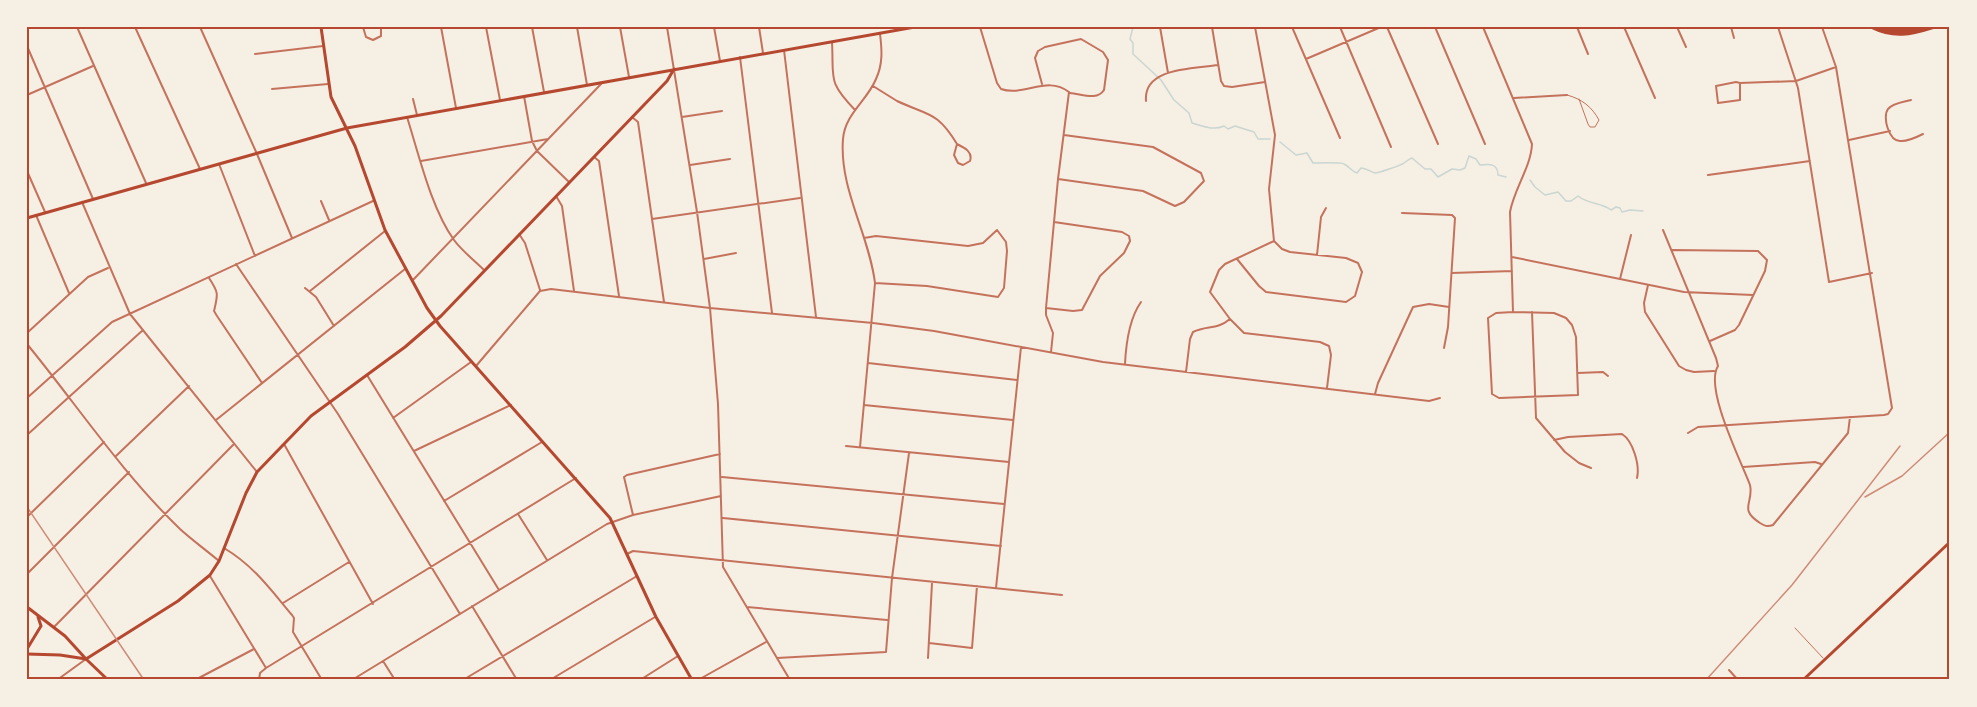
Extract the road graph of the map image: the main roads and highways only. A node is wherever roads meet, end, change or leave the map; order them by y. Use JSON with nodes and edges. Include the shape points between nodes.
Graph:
{"nodes":[{"id":1,"x":321,"y":27,"type":"edge"},
{"id":2,"x":915,"y":27,"type":"edge"},
{"id":3,"x":1872,"y":27,"type":"edge"},
{"id":4,"x":1880,"y":27,"type":"edge"},
{"id":5,"x":1922,"y":27,"type":"edge"},
{"id":6,"x":1933,"y":27,"type":"edge"},
{"id":7,"x":674,"y":69,"type":"junction"},
{"id":8,"x":347,"y":128,"type":"junction"},
{"id":9,"x":27,"y":218,"type":"edge"},
{"id":10,"x":436,"y":321,"type":"junction"},
{"id":11,"x":1950,"y":542,"type":"edge"},
{"id":12,"x":27,"y":607,"type":"edge"},
{"id":13,"x":36,"y":613,"type":"junction"},
{"id":14,"x":27,"y":649,"type":"edge"},
{"id":15,"x":27,"y":654,"type":"edge"},
{"id":16,"x":86,"y":659,"type":"junction"},
{"id":17,"x":108,"y":680,"type":"edge"},
{"id":18,"x":692,"y":680,"type":"edge"},
{"id":19,"x":1803,"y":680,"type":"edge"}],
"edges":[{"from":1,"to":8,"type":"main road","via":[[331,97]]},
{"from":2,"to":7,"type":"main road"},
{"from":3,"to":6,"type":"highway","via":[[1899,35]]},
{"from":4,"to":5,"type":"highway","via":[[1910,31]]},
{"from":7,"to":8,"type":"main road"},
{"from":7,"to":10,"type":"main road","via":[[667,81]]},
{"from":8,"to":9,"type":"main road"},
{"from":8,"to":10,"type":"main road","via":[[385,230]]},
{"from":10,"to":16,"type":"main road","via":[[311,416],[257,472],[210,575],[178,601]]},
{"from":10,"to":18,"type":"main road","via":[[612,522],[656,617]]},
{"from":11,"to":19,"type":"main road"},
{"from":12,"to":13,"type":"main road"},
{"from":13,"to":14,"type":"main road","via":[[41,626]]},
{"from":13,"to":16,"type":"main road"},
{"from":15,"to":16,"type":"main road"},
{"from":16,"to":17,"type":"main road"}]}
